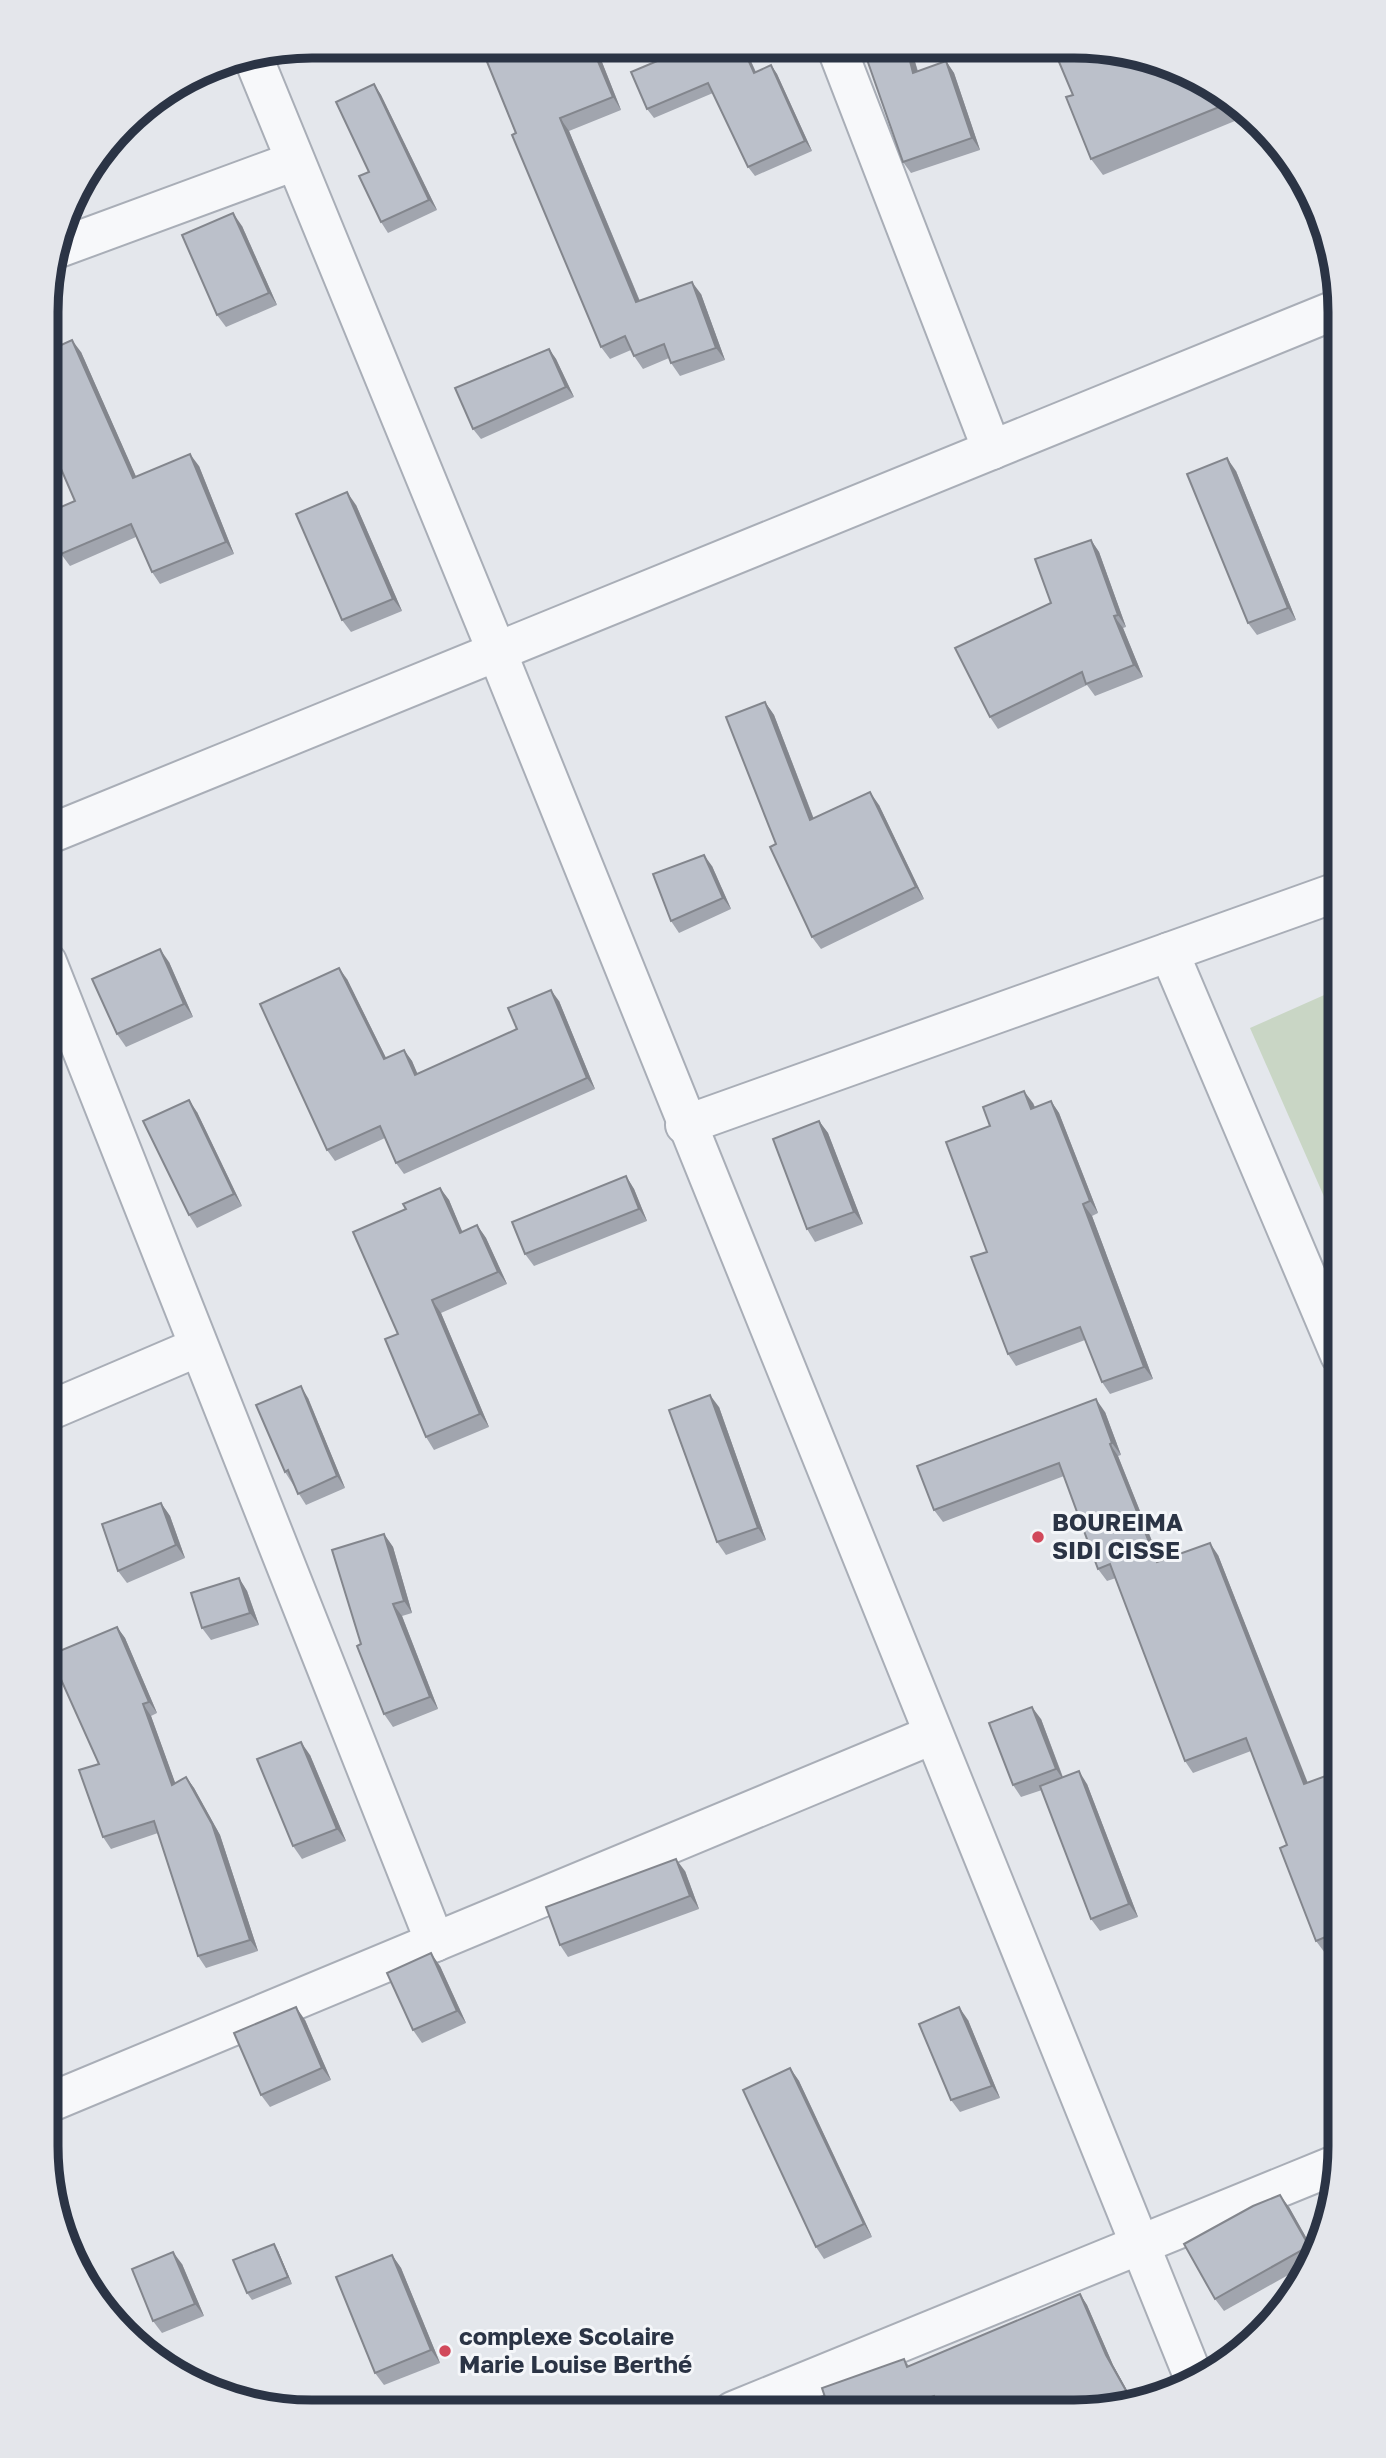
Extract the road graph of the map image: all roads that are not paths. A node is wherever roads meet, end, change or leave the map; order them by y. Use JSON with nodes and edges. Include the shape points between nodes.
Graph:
{"nodes":[{"id":1,"x":840,"y":58,"type":"edge"},
{"id":2,"x":256,"y":64,"type":"edge"},
{"id":3,"x":295,"y":161,"type":"junction"},
{"id":4,"x":66,"y":245,"type":"edge"},
{"id":5,"x":1328,"y":313,"type":"edge"},
{"id":6,"x":992,"y":450,"type":"junction"},
{"id":7,"x":497,"y":652,"type":"junction"},
{"id":8,"x":58,"y":831,"type":"edge"},
{"id":9,"x":1328,"y":895,"type":"edge"},
{"id":10,"x":1168,"y":952,"type":"junction"},
{"id":11,"x":58,"y":990,"type":"edge"},
{"id":12,"x":685,"y":1125,"type":"junction"},
{"id":13,"x":1328,"y":1327,"type":"edge"},
{"id":14,"x":198,"y":1347,"type":"junction"},
{"id":15,"x":58,"y":1407,"type":"edge"},
{"id":16,"x":932,"y":1735,"type":"junction"},
{"id":17,"x":435,"y":1942,"type":"junction"},
{"id":18,"x":58,"y":2099,"type":"edge"},
{"id":19,"x":1327,"y":2168,"type":"edge"},
{"id":20,"x":1140,"y":2245,"type":"junction"},
{"id":21,"x":1191,"y":2372,"type":"edge"},
{"id":22,"x":762,"y":2400,"type":"edge"}],
"edges":[{"from":1,"to":6,"type":"street"},
{"from":2,"to":3,"type":"street"},
{"from":3,"to":4,"type":"street"},
{"from":3,"to":7,"type":"street"},
{"from":5,"to":6,"type":"street"},
{"from":6,"to":7,"type":"street"},
{"from":7,"to":8,"type":"street"},
{"from":7,"to":12,"type":"street"},
{"from":9,"to":10,"type":"street"},
{"from":10,"to":12,"type":"street"},
{"from":10,"to":13,"type":"street"},
{"from":11,"to":14,"type":"street"},
{"from":12,"to":16,"type":"street"},
{"from":14,"to":15,"type":"street"},
{"from":14,"to":17,"type":"street"},
{"from":16,"to":17,"type":"street"},
{"from":16,"to":20,"type":"street"},
{"from":17,"to":18,"type":"street"},
{"from":19,"to":20,"type":"street"},
{"from":20,"to":21,"type":"street"},
{"from":20,"to":22,"type":"street"}]}
